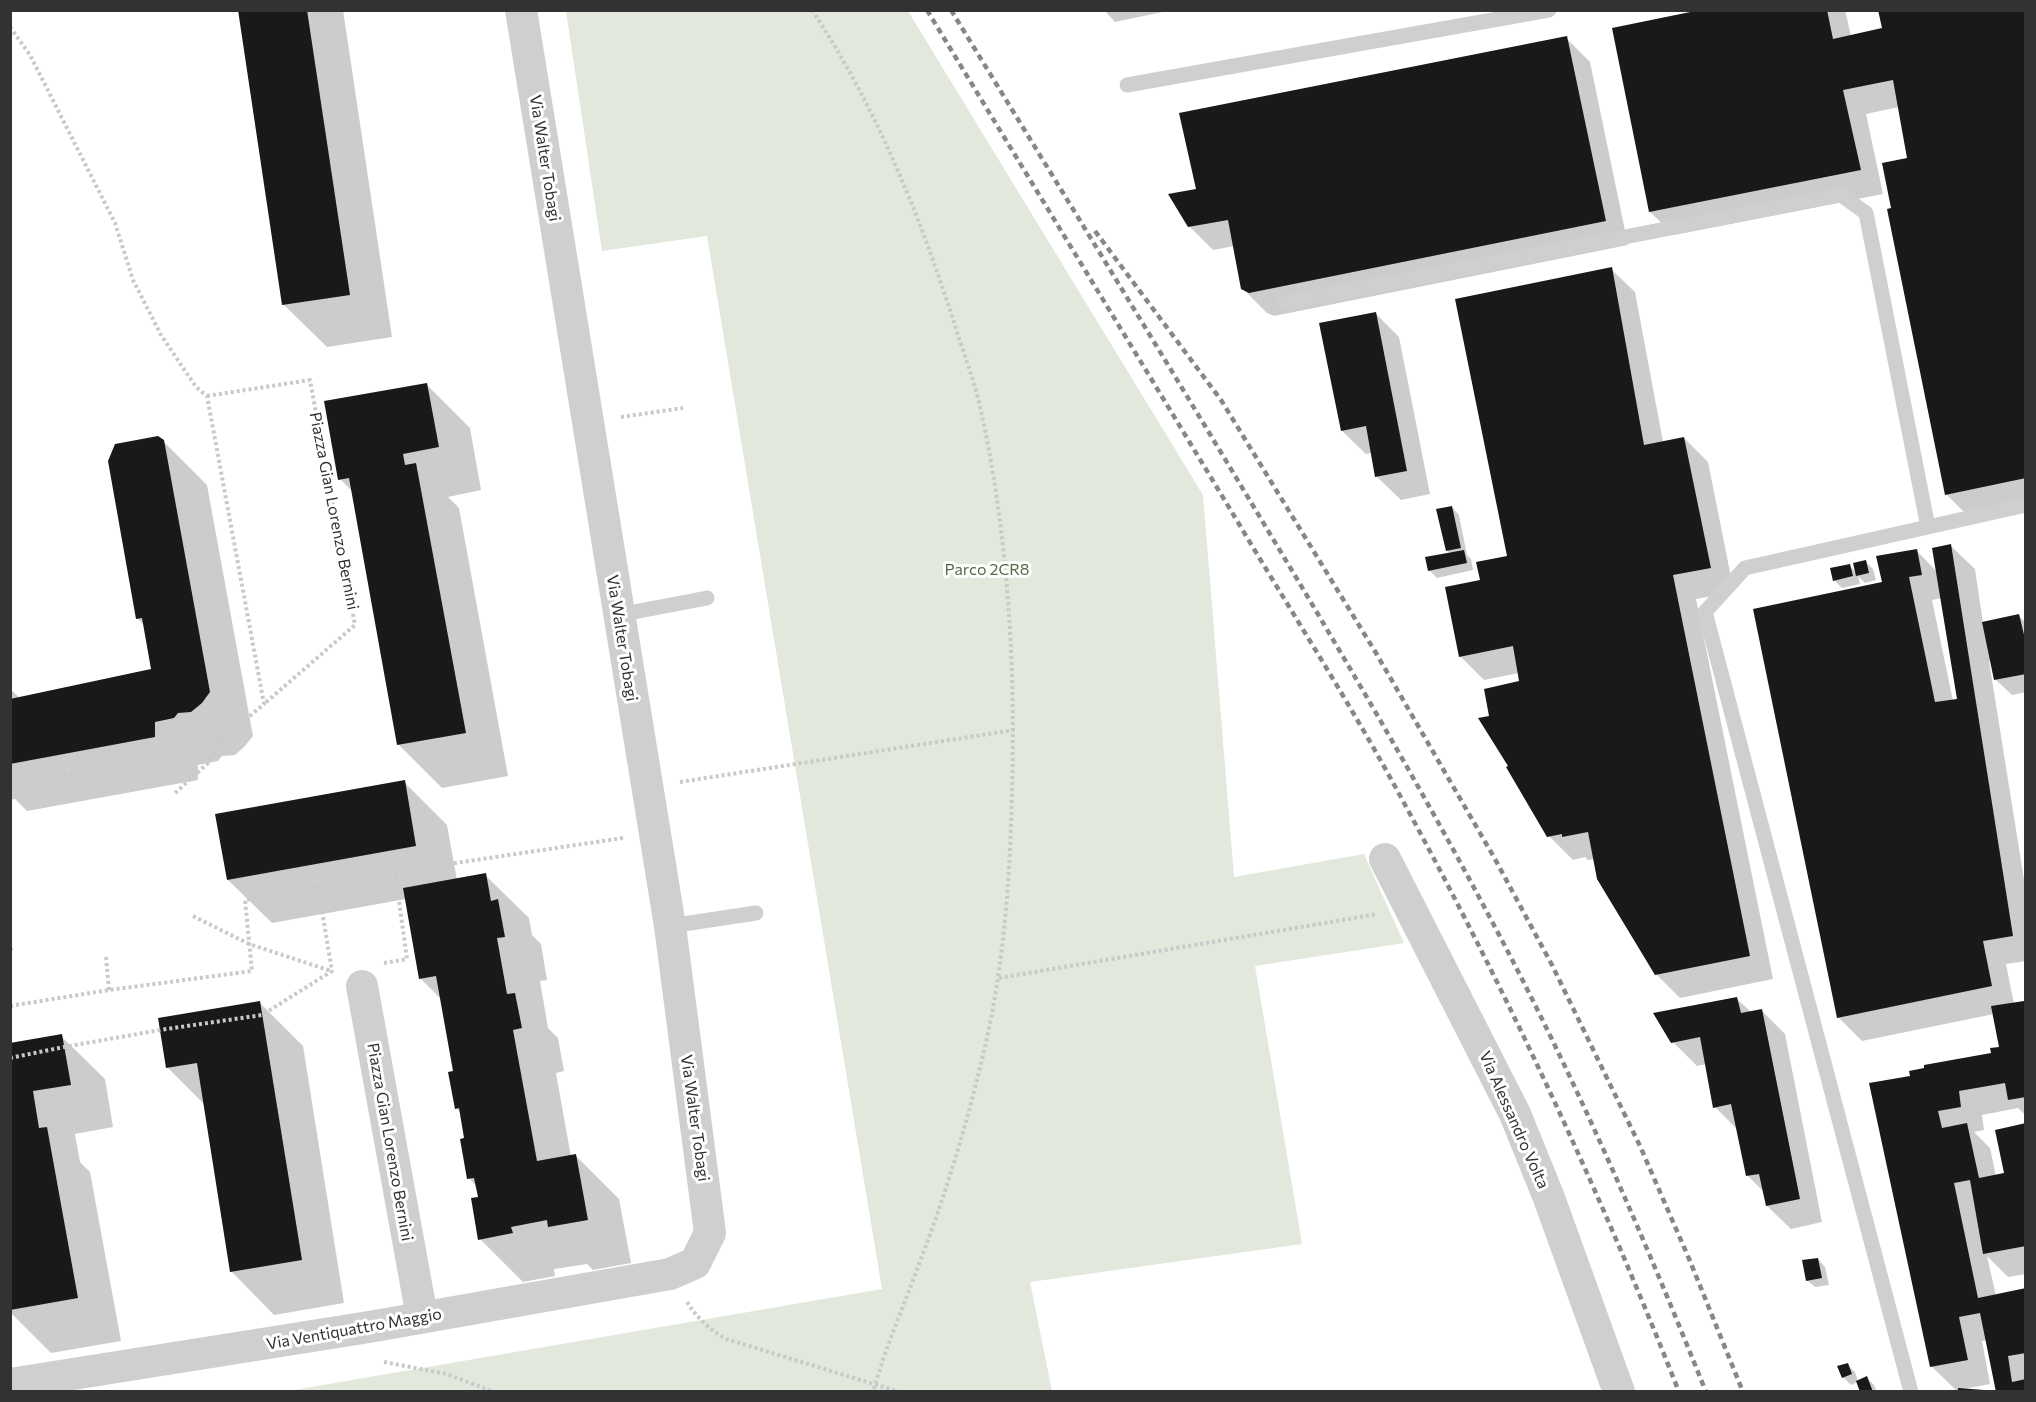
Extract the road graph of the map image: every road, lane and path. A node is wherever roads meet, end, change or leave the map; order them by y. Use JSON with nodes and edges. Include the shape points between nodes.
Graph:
{"nodes":[{"id":1,"x":521,"y":10,"type":"edge"},
{"id":2,"x":812,"y":10,"type":"edge"},
{"id":3,"x":1549,"y":10,"type":"edge"},
{"id":4,"x":10,"y":27,"type":"edge"},
{"id":5,"x":1126,"y":85,"type":"dead end"},
{"id":6,"x":1284,"y":303,"type":"dead end"},
{"id":7,"x":207,"y":396,"type":"junction"},
{"id":8,"x":683,"y":408,"type":"dead end"},
{"id":9,"x":588,"y":422,"type":"junction"},
{"id":10,"x":2025,"y":505,"type":"edge"},
{"id":11,"x":1928,"y":527,"type":"junction"},
{"id":12,"x":707,"y":598,"type":"dead end"},
{"id":13,"x":618,"y":615,"type":"junction"},
{"id":14,"x":264,"y":704,"type":"junction"},
{"id":15,"x":1014,"y":730,"type":"junction"},
{"id":16,"x":222,"y":740,"type":"junction"},
{"id":17,"x":72,"y":773,"type":"junction"},
{"id":18,"x":10,"y":784,"type":"edge"},
{"id":19,"x":647,"y":787,"type":"junction"},
{"id":20,"x":73,"y":790,"type":"dead end"},
{"id":21,"x":173,"y":795,"type":"dead end"},
{"id":22,"x":654,"y":833,"type":"junction"},
{"id":23,"x":1385,"y":859,"type":"dead end"},
{"id":24,"x":394,"y":872,"type":"junction"},
{"id":25,"x":318,"y":887,"type":"junction"},
{"id":26,"x":1410,"y":908,"type":"junction"},
{"id":27,"x":756,"y":913,"type":"dead end"},
{"id":28,"x":193,"y":916,"type":"dead end"},
{"id":29,"x":670,"y":926,"type":"junction"},
{"id":30,"x":249,"y":944,"type":"junction"},
{"id":31,"x":106,"y":957,"type":"dead end"},
{"id":32,"x":332,"y":971,"type":"junction"},
{"id":33,"x":361,"y":977,"type":"junction"},
{"id":34,"x":999,"y":978,"type":"junction"},
{"id":35,"x":109,"y":990,"type":"junction"},
{"id":36,"x":10,"y":1006,"type":"edge"},
{"id":37,"x":10,"y":1058,"type":"edge"},
{"id":38,"x":683,"y":1269,"type":"junction"},
{"id":39,"x":422,"y":1317,"type":"junction"},
{"id":40,"x":384,"y":1362,"type":"dead end"},
{"id":41,"x":10,"y":1384,"type":"edge"},
{"id":42,"x":875,"y":1384,"type":"junction"},
{"id":43,"x":494,"y":1392,"type":"edge"},
{"id":44,"x":873,"y":1392,"type":"edge"},
{"id":45,"x":900,"y":1392,"type":"edge"},
{"id":46,"x":1619,"y":1392,"type":"edge"},
{"id":47,"x":1911,"y":1392,"type":"edge"}],
"edges":[{"from":1,"to":9,"type":"street","name":"Via Walter Tobagi"},
{"from":2,"to":15,"type":"path","via":[[838,50],[894,158],[941,282],[978,400],[997,500]]},
{"from":3,"to":5,"type":"lane"},
{"from":4,"to":7,"type":"path","via":[[30,55],[116,223],[133,280],[161,335],[196,387]]},
{"from":6,"to":11,"type":"lane","via":[[1841,195],[1866,213]]},
{"from":7,"to":14,"type":"path"},
{"from":7,"to":14,"type":"path","name":"Piazza Gian Lorenzo Bernini","via":[[310,380],[355,625]]},
{"from":8,"to":9,"type":"path"},
{"from":9,"to":13,"type":"street","name":"Via Walter Tobagi"},
{"from":10,"to":11,"type":"lane"},
{"from":11,"to":47,"type":"lane","via":[[1745,568],[1705,612]]},
{"from":12,"to":13,"type":"lane"},
{"from":13,"to":19,"type":"street","name":"Via Walter Tobagi"},
{"from":14,"to":16,"type":"path","name":"Piazza Gian Lorenzo Bernini"},
{"from":15,"to":19,"type":"path"},
{"from":15,"to":34,"type":"path","via":[[1010,871]]},
{"from":16,"to":17,"type":"path","name":"Piazza Gian Lorenzo Bernini"},
{"from":16,"to":21,"type":"path","name":"Piazza Gian Lorenzo Bernini","via":[[208,763]]},
{"from":17,"to":18,"type":"path","name":"Piazza Gian Lorenzo Bernini"},
{"from":17,"to":20,"type":"path"},
{"from":19,"to":22,"type":"street","name":"Via Walter Tobagi"},
{"from":22,"to":24,"type":"path"},
{"from":22,"to":29,"type":"street","name":"Via Walter Tobagi"},
{"from":23,"to":26,"type":"street","name":"Via Alessandro Volta"},
{"from":24,"to":25,"type":"path"},
{"from":24,"to":33,"type":"path","via":[[408,959]]},
{"from":25,"to":30,"type":"path","via":[[245,900]]},
{"from":25,"to":32,"type":"path"},
{"from":26,"to":34,"type":"path"},
{"from":26,"to":46,"type":"street","name":"Via Alessandro Volta","via":[[1515,1114]]},
{"from":27,"to":29,"type":"lane"},
{"from":28,"to":30,"type":"path"},
{"from":29,"to":38,"type":"street","name":"Via Walter Tobagi","via":[[710,1233]]},
{"from":30,"to":32,"type":"path"},
{"from":30,"to":35,"type":"path","via":[[252,971]]},
{"from":31,"to":35,"type":"path"},
{"from":32,"to":33,"type":"path"},
{"from":32,"to":37,"type":"path","via":[[262,1015]]},
{"from":33,"to":39,"type":"street","name":"Piazza Gian Lorenzo Bernini"},
{"from":34,"to":42,"type":"path","via":[[961,1143]]},
{"from":35,"to":36,"type":"path"},
{"from":38,"to":39,"type":"street","name":"Via Ventiquattro Maggio"},
{"from":38,"to":42,"type":"path","via":[[694,1313],[712,1331],[726,1339]]},
{"from":39,"to":41,"type":"street","name":"Via Ventiquattro Maggio"},
{"from":40,"to":43,"type":"path","via":[[447,1374]]},
{"from":42,"to":44,"type":"path"},
{"from":42,"to":45,"type":"path"}]}
